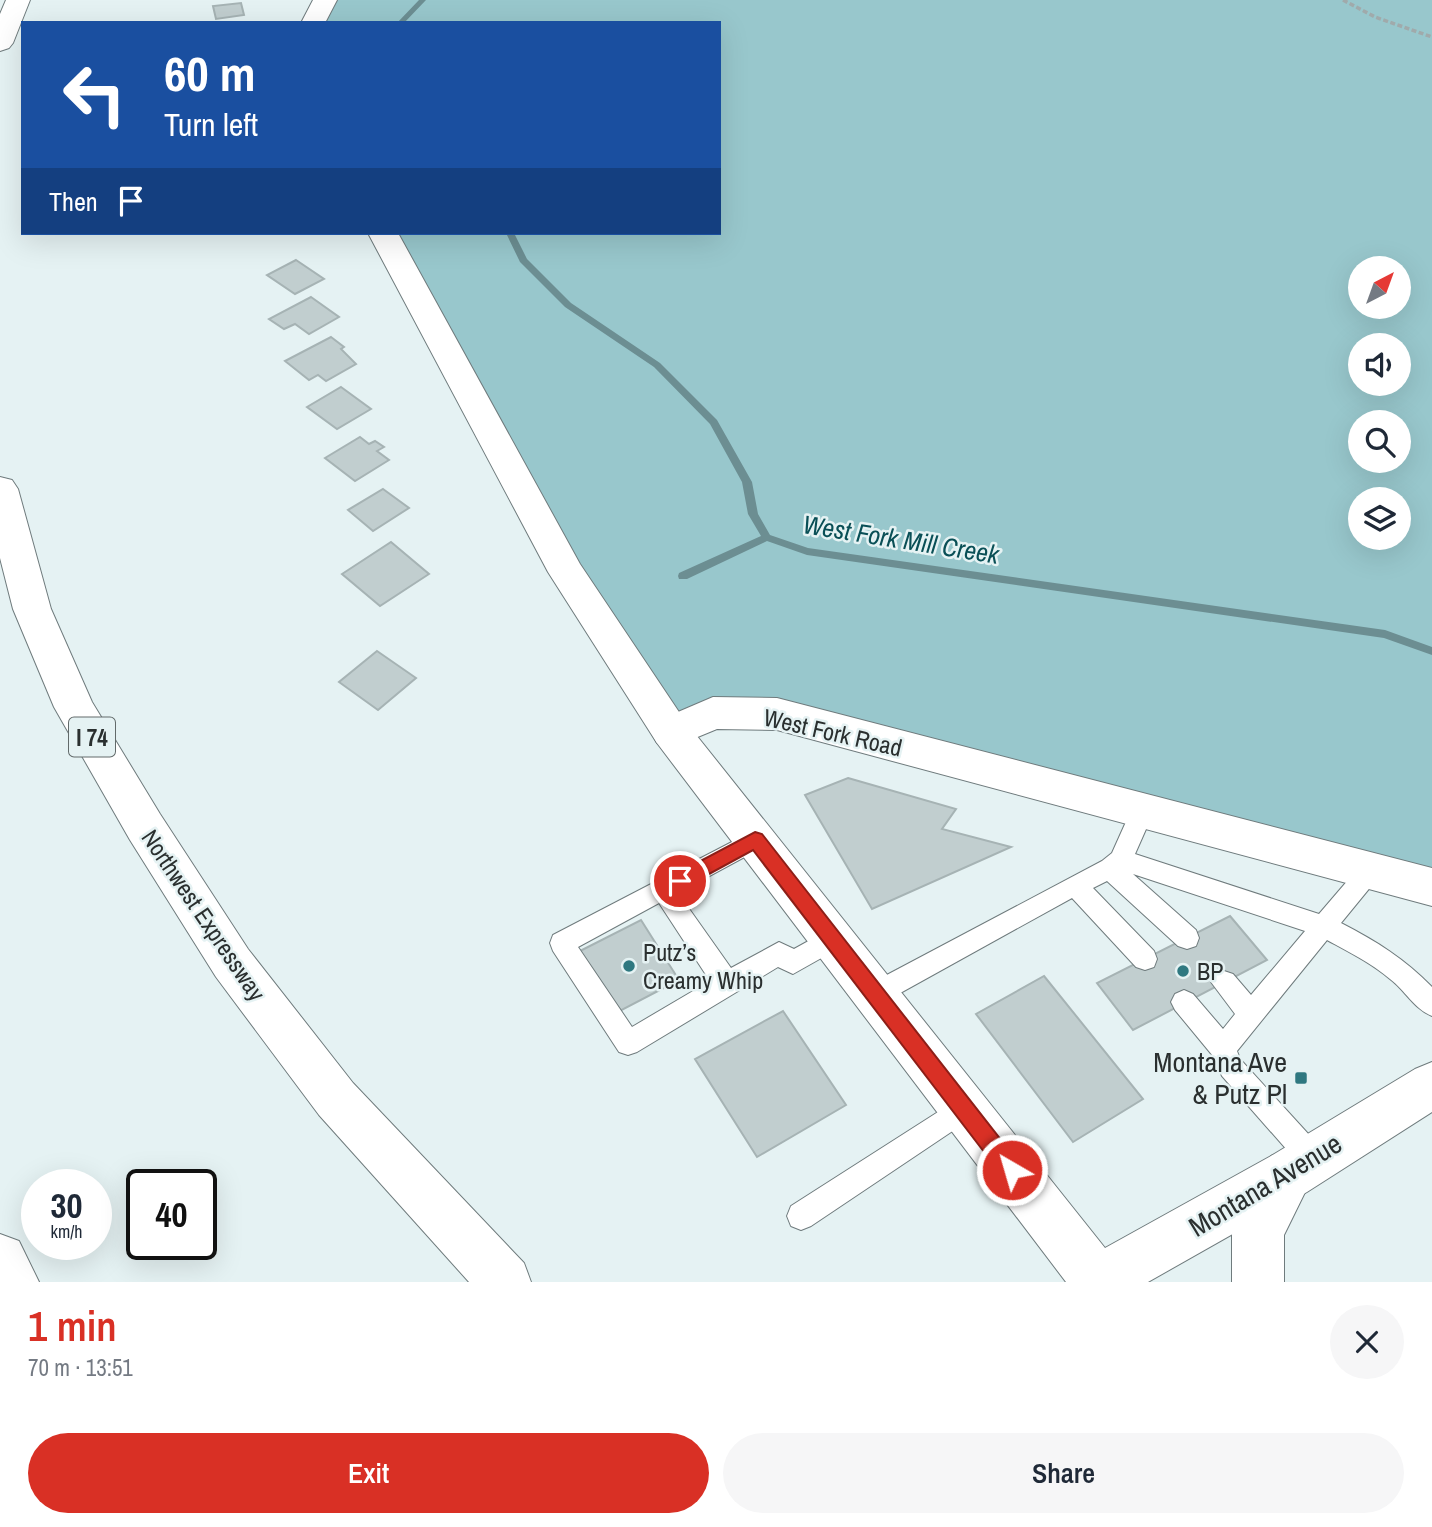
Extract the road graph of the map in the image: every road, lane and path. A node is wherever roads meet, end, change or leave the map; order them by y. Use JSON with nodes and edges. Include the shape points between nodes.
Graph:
{"nodes":[{"id":1,"x":18,"y":0,"type":"edge"},
{"id":2,"x":326,"y":0,"type":"edge"},
{"id":3,"x":1343,"y":0,"type":"edge"},
{"id":4,"x":314,"y":21,"type":"edge"},
{"id":5,"x":1432,"y":37,"type":"edge"},
{"id":6,"x":0,"y":43,"type":"edge"},
{"id":7,"x":384,"y":235,"type":"edge"},
{"id":8,"x":0,"y":489,"type":"edge"},
{"id":9,"x":671,"y":732,"type":"junction"},
{"id":10,"x":1142,"y":811,"type":"junction"},
{"id":11,"x":755,"y":840,"type":"junction"},
{"id":12,"x":1116,"y":864,"type":"junction"},
{"id":13,"x":1369,"y":872,"type":"junction"},
{"id":14,"x":1075,"y":885,"type":"junction"},
{"id":15,"x":1432,"y":887,"type":"edge"},
{"id":16,"x":663,"y":890,"type":"junction"},
{"id":17,"x":1324,"y":926,"type":"junction"},
{"id":18,"x":1187,"y":938,"type":"dead end"},
{"id":19,"x":832,"y":939,"type":"junction"},
{"id":20,"x":1145,"y":959,"type":"dead end"},
{"id":21,"x":1224,"y":982,"type":"dead end"},
{"id":22,"x":727,"y":984,"type":"junction"},
{"id":23,"x":875,"y":994,"type":"junction"},
{"id":24,"x":1184,"y":1002,"type":"dead end"},
{"id":25,"x":1432,"y":1004,"type":"edge"},
{"id":26,"x":1251,"y":1014,"type":"junction"},
{"id":27,"x":1223,"y":1048,"type":"junction"},
{"id":28,"x":1432,"y":1085,"type":"edge"},
{"id":29,"x":963,"y":1109,"type":"junction"},
{"id":30,"x":1301,"y":1166,"type":"junction"},
{"id":31,"x":801,"y":1216,"type":"dead end"},
{"id":32,"x":0,"y":1260,"type":"edge"},
{"id":33,"x":13,"y":1282,"type":"edge"},
{"id":34,"x":505,"y":1282,"type":"edge"},
{"id":35,"x":1098,"y":1282,"type":"edge"},
{"id":36,"x":1258,"y":1282,"type":"edge"}],
"edges":[{"from":1,"to":6,"type":"main road"},
{"from":2,"to":4,"type":"main road"},
{"from":3,"to":5,"type":"path","via":[[1399,28]]},
{"from":7,"to":9,"type":"main road","via":[[566,572]]},
{"from":8,"to":34,"type":"main road","name":"Northwest Expressway","number":"I 74","via":[[32,609],[74,707],[152,838],[232,963],[336,1098]]},
{"from":9,"to":10,"type":"main road","name":"West Fork Road","via":[[713,713],[777,714]]},
{"from":9,"to":11,"type":"main road"},
{"from":10,"to":12,"type":"lane"},
{"from":10,"to":13,"type":"main road","name":"West Fork Road"},
{"from":11,"to":16,"type":"lane"},
{"from":11,"to":19,"type":"main road"},
{"from":12,"to":14,"type":"lane"},
{"from":12,"to":17,"type":"lane"},
{"from":12,"to":18,"type":"lane"},
{"from":13,"to":15,"type":"main road","name":"West Fork Road"},
{"from":13,"to":17,"type":"lane"},
{"from":14,"to":20,"type":"lane"},
{"from":14,"to":23,"type":"lane"},
{"from":16,"to":22,"type":"lane"},
{"from":16,"to":22,"type":"lane","via":[[562,943],[628,1043]]},
{"from":17,"to":25,"type":"lane","via":[[1401,972]]},
{"from":17,"to":26,"type":"lane"},
{"from":19,"to":22,"type":"lane","via":[[793,963],[779,953]]},
{"from":19,"to":23,"type":"main road"},
{"from":21,"to":26,"type":"lane"},
{"from":23,"to":29,"type":"main road"},
{"from":24,"to":27,"type":"lane"},
{"from":26,"to":27,"type":"lane"},
{"from":27,"to":30,"type":"lane","via":[[1231,1067]]},
{"from":28,"to":30,"type":"main road","name":"Montana Avenue"},
{"from":29,"to":31,"type":"lane"},
{"from":29,"to":35,"type":"main road"},
{"from":30,"to":35,"type":"main road","name":"Montana Avenue"},
{"from":30,"to":36,"type":"main road","via":[[1258,1231]]},
{"from":32,"to":33,"type":"main road"}]}
